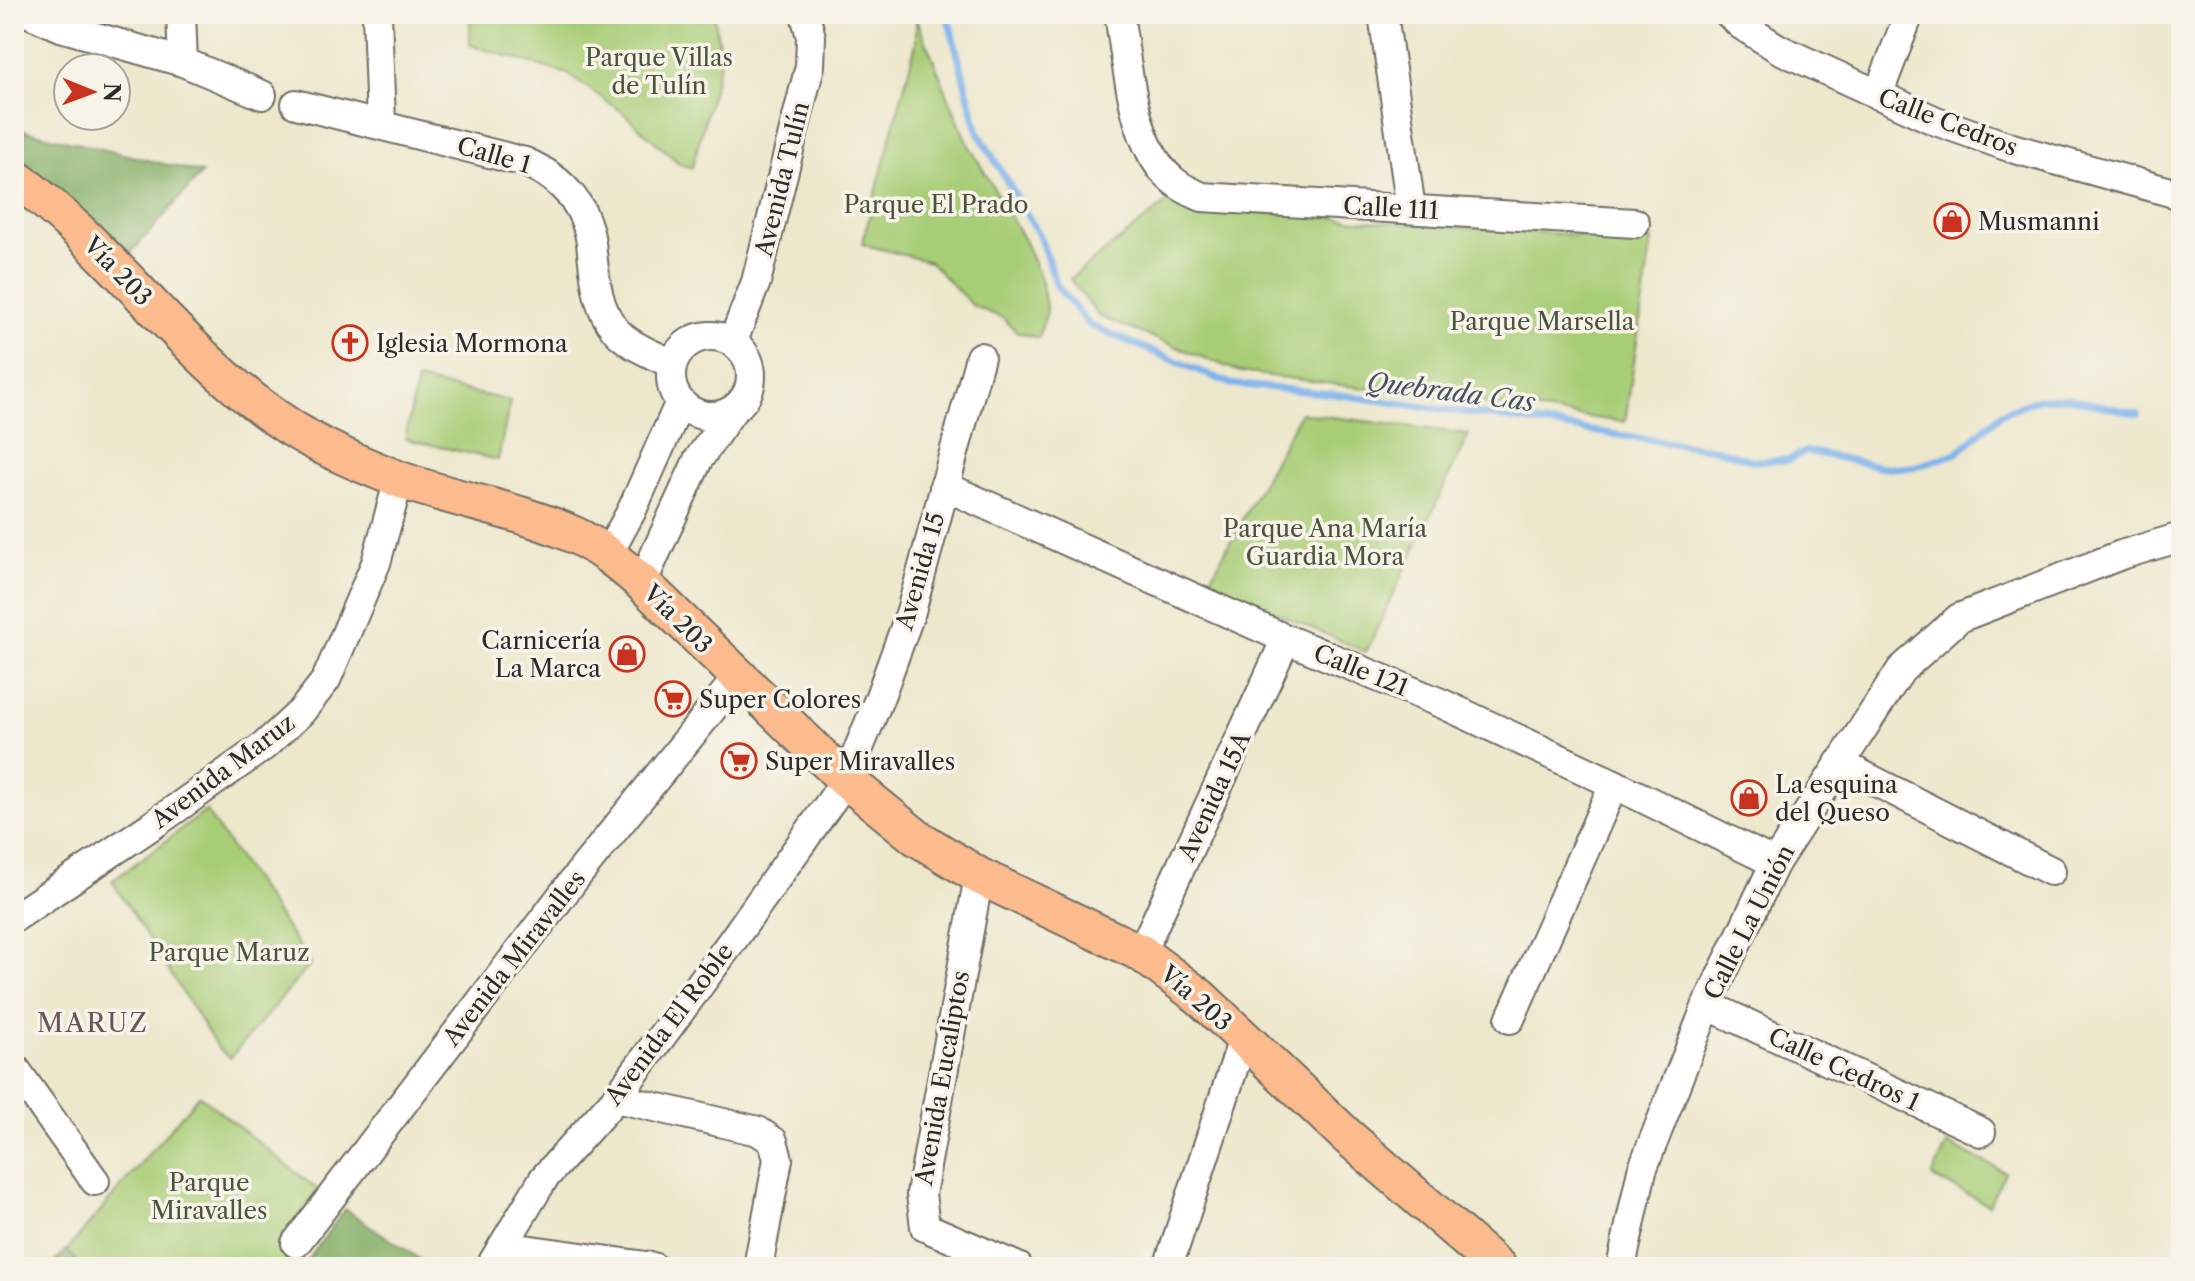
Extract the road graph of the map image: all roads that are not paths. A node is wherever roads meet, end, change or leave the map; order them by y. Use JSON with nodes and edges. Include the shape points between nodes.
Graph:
{"nodes":[{"id":1,"x":31,"y":14,"type":"edge"},
{"id":2,"x":181,"y":14,"type":"edge"},
{"id":3,"x":377,"y":14,"type":"edge"},
{"id":4,"x":805,"y":14,"type":"edge"},
{"id":5,"x":1119,"y":14,"type":"edge"},
{"id":6,"x":1383,"y":14,"type":"edge"},
{"id":7,"x":1729,"y":14,"type":"edge"},
{"id":8,"x":1909,"y":14,"type":"edge"},
{"id":9,"x":183,"y":62,"type":"junction"},
{"id":10,"x":262,"y":95,"type":"dead end"},
{"id":11,"x":1878,"y":95,"type":"junction"},
{"id":12,"x":296,"y":104,"type":"dead end"},
{"id":13,"x":381,"y":124,"type":"junction"},
{"id":14,"x":14,"y":177,"type":"edge"},
{"id":15,"x":2180,"y":192,"type":"edge"},
{"id":16,"x":1411,"y":209,"type":"junction"},
{"id":17,"x":1635,"y":223,"type":"dead end"},
{"id":18,"x":733,"y":341,"type":"junction"},
{"id":19,"x":980,"y":357,"type":"dead end"},
{"id":20,"x":672,"y":364,"type":"junction"},
{"id":21,"x":680,"y":402,"type":"junction"},
{"id":22,"x":732,"y":411,"type":"junction"},
{"id":23,"x":399,"y":479,"type":"junction"},
{"id":24,"x":944,"y":486,"type":"junction"},
{"id":25,"x":2181,"y":537,"type":"edge"},
{"id":26,"x":608,"y":554,"type":"junction"},
{"id":27,"x":642,"y":583,"type":"junction"},
{"id":28,"x":1286,"y":639,"type":"junction"},
{"id":29,"x":738,"y":677,"type":"junction"},
{"id":30,"x":1839,"y":763,"type":"junction"},
{"id":31,"x":846,"y":780,"type":"junction"},
{"id":32,"x":1614,"y":784,"type":"junction"},
{"id":33,"x":1775,"y":863,"type":"junction"},
{"id":34,"x":2051,"y":871,"type":"dead end"},
{"id":35,"x":979,"y":876,"type":"junction"},
{"id":36,"x":14,"y":918,"type":"edge"},
{"id":37,"x":1141,"y":953,"type":"junction"},
{"id":38,"x":1707,"y":1005,"type":"junction"},
{"id":39,"x":1510,"y":1019,"type":"dead end"},
{"id":40,"x":1243,"y":1039,"type":"junction"},
{"id":41,"x":14,"y":1067,"type":"edge"},
{"id":42,"x":616,"y":1098,"type":"junction"},
{"id":43,"x":1981,"y":1132,"type":"dead end"},
{"id":44,"x":95,"y":1181,"type":"dead end"},
{"id":45,"x":296,"y":1243,"type":"dead end"},
{"id":46,"x":497,"y":1256,"type":"edge"},
{"id":47,"x":653,"y":1267,"type":"edge"},
{"id":48,"x":758,"y":1267,"type":"edge"},
{"id":49,"x":1018,"y":1267,"type":"edge"},
{"id":50,"x":1168,"y":1267,"type":"edge"},
{"id":51,"x":1498,"y":1267,"type":"edge"},
{"id":52,"x":1621,"y":1267,"type":"edge"}],
"edges":[{"from":1,"to":9,"type":"street"},
{"from":2,"to":9,"type":"street"},
{"from":3,"to":13,"type":"street"},
{"from":4,"to":18,"type":"street","name":"Avenida Tulín","via":[[810,66],[756,282]]},
{"from":5,"to":16,"type":"street","name":"Calle 111","via":[[1140,130],[1177,184],[1202,197]]},
{"from":6,"to":16,"type":"street"},
{"from":7,"to":11,"type":"street","name":"Calle Cedros","via":[[1779,49]]},
{"from":8,"to":11,"type":"street"},
{"from":9,"to":10,"type":"street"},
{"from":11,"to":15,"type":"street","name":"Calle Cedros","via":[[2012,148]]},
{"from":12,"to":13,"type":"street","name":"Calle 1"},
{"from":13,"to":20,"type":"street","name":"Calle 1","via":[[547,172],[566,188],[584,216],[603,309],[615,329]]},
{"from":14,"to":23,"type":"main road","name":"Vía 203","via":[[52,204],[253,402],[314,441]]},
{"from":16,"to":17,"type":"street","name":"Calle 111"},
{"from":18,"to":20,"type":"street","via":[[697,337]]},
{"from":18,"to":22,"type":"street","via":[[743,350],[752,376],[749,390]]},
{"from":19,"to":24,"type":"street","name":"Avenida 15"},
{"from":20,"to":21,"type":"street","via":[[673,390]]},
{"from":21,"to":22,"type":"street","via":[[699,415]]},
{"from":21,"to":26,"type":"street"},
{"from":22,"to":27,"type":"street","via":[[698,460]]},
{"from":23,"to":26,"type":"main road","name":"Vía 203","via":[[573,534]]},
{"from":23,"to":36,"type":"street","name":"Avenida Maruz","via":[[376,563],[326,680],[301,712],[264,746]]},
{"from":24,"to":28,"type":"street","name":"Calle 121"},
{"from":24,"to":31,"type":"street","name":"Avenida 15","via":[[911,611]]},
{"from":25,"to":30,"type":"street","name":"Calle La Unión","via":[[1959,618],[1901,670]]},
{"from":26,"to":27,"type":"main road","name":"Vía 203"},
{"from":27,"to":29,"type":"main road","name":"Vía 203"},
{"from":28,"to":32,"type":"street","name":"Calle 121","via":[[1443,704]]},
{"from":28,"to":37,"type":"street","name":"Avenida 15A"},
{"from":29,"to":31,"type":"main road","name":"Vía 203"},
{"from":29,"to":45,"type":"street","name":"Avenida Miravalles","via":[[573,881]]},
{"from":30,"to":33,"type":"street","name":"Calle La Unión"},
{"from":30,"to":34,"type":"street"},
{"from":31,"to":35,"type":"main road","name":"Vía 203","via":[[916,837]]},
{"from":31,"to":42,"type":"street","name":"Avenida El Roble"},
{"from":32,"to":33,"type":"street","name":"Calle 121"},
{"from":32,"to":39,"type":"street"},
{"from":33,"to":38,"type":"street","name":"Calle La Unión"},
{"from":35,"to":37,"type":"main road","name":"Vía 203"},
{"from":35,"to":49,"type":"street","name":"Avenida Eucaliptos","via":[[921,1194],[925,1227]]},
{"from":37,"to":40,"type":"main road","name":"Vía 203","via":[[1200,997]]},
{"from":38,"to":43,"type":"street","name":"Calle Cedros 1"},
{"from":38,"to":52,"type":"street","name":"Calle La Unión","via":[[1642,1170]]},
{"from":40,"to":50,"type":"street"},
{"from":40,"to":51,"type":"main road","name":"Vía 203"},
{"from":41,"to":44,"type":"street"},
{"from":42,"to":46,"type":"street","name":"Avenida El Roble","via":[[544,1178]]},
{"from":42,"to":48,"type":"street","via":[[758,1131],[773,1141],[778,1159]]},
{"from":46,"to":47,"type":"street"}]}
